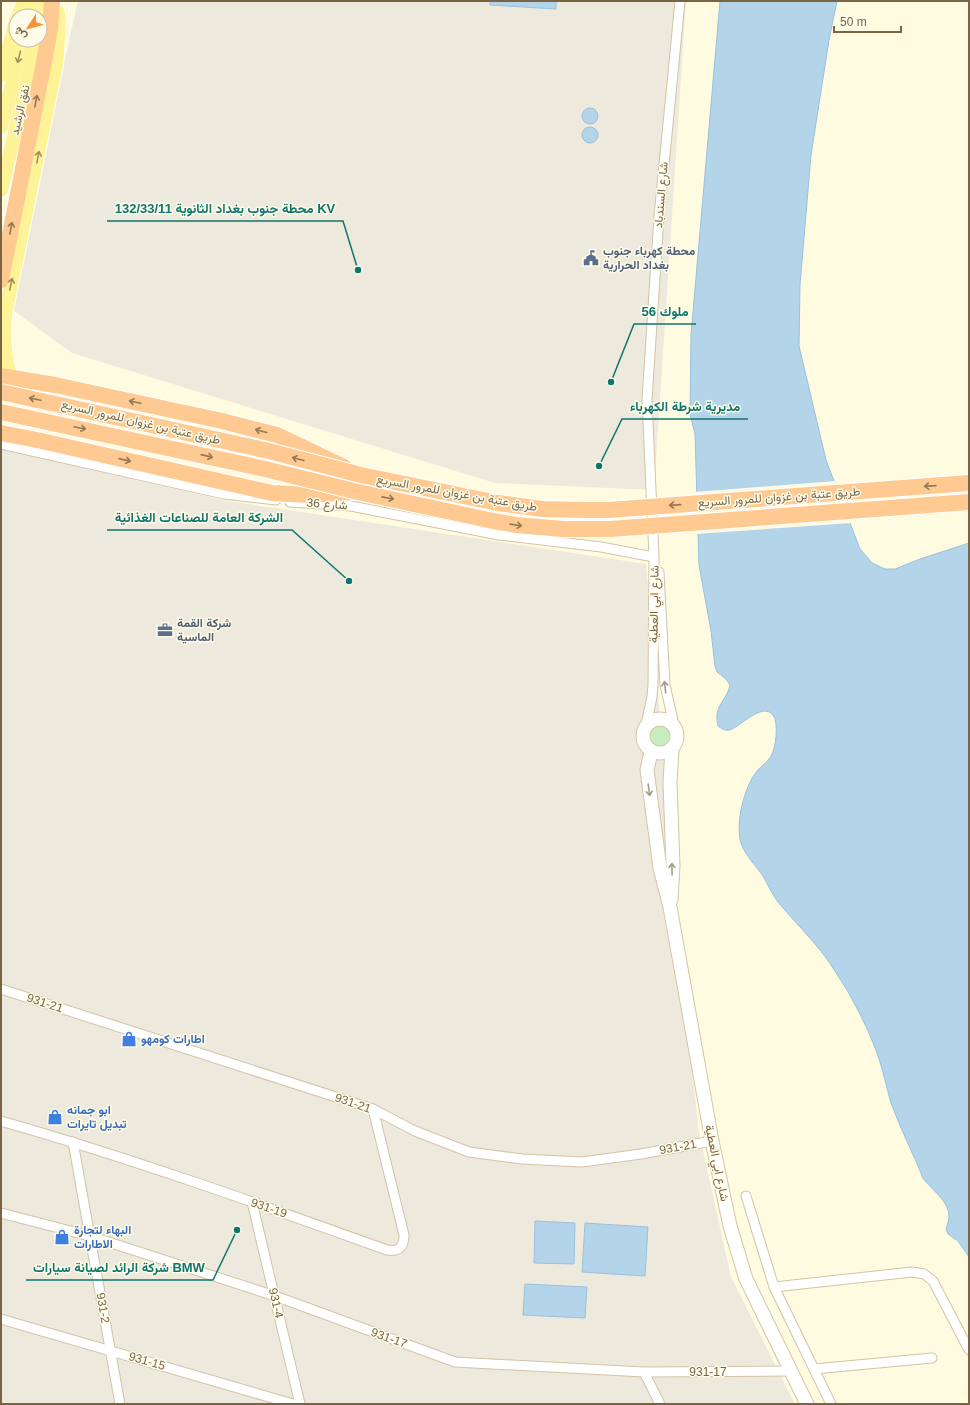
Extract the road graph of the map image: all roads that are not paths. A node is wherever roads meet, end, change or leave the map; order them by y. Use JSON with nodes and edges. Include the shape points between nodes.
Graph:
{"nodes":[{"id":1,"x":52,"y":1,"type":"edge"},
{"id":2,"x":57,"y":1,"type":"edge"},
{"id":3,"x":680,"y":1,"type":"edge"},
{"id":4,"x":15,"y":48,"type":"edge"},
{"id":5,"x":21,"y":48,"type":"edge"},
{"id":6,"x":32,"y":48,"type":"edge"},
{"id":7,"x":14,"y":75,"type":"edge"},
{"id":8,"x":1,"y":128,"type":"edge"},
{"id":9,"x":1,"y":190,"type":"edge"},
{"id":10,"x":1,"y":280,"type":"edge"},
{"id":11,"x":11,"y":378,"type":"edge"},
{"id":12,"x":1,"y":392,"type":"edge"},
{"id":13,"x":1,"y":412,"type":"edge"},
{"id":14,"x":2,"y":437,"type":"edge"},
{"id":15,"x":361,"y":475,"type":"junction"},
{"id":16,"x":969,"y":483,"type":"edge"},
{"id":17,"x":358,"y":492,"type":"junction"},
{"id":18,"x":969,"y":502,"type":"edge"},
{"id":19,"x":654,"y":557,"type":"junction"},
{"id":20,"x":646,"y":725,"type":"junction"},
{"id":21,"x":674,"y":725,"type":"junction"},
{"id":22,"x":672,"y":749,"type":"junction"},
{"id":23,"x":651,"y":752,"type":"junction"},
{"id":24,"x":670,"y":908,"type":"junction"},
{"id":25,"x":1,"y":988,"type":"edge"},
{"id":26,"x":373,"y":1109,"type":"junction"},
{"id":27,"x":1,"y":1121,"type":"edge"},
{"id":28,"x":712,"y":1141,"type":"junction"},
{"id":29,"x":73,"y":1142,"type":"junction"},
{"id":30,"x":746,"y":1196,"type":"dead end"},
{"id":31,"x":252,"y":1202,"type":"junction"},
{"id":32,"x":1,"y":1213,"type":"edge"},
{"id":33,"x":90,"y":1236,"type":"junction"},
{"id":34,"x":774,"y":1287,"type":"junction"},
{"id":35,"x":275,"y":1296,"type":"junction"},
{"id":36,"x":1,"y":1319,"type":"edge"},
{"id":37,"x":969,"y":1350,"type":"edge"},
{"id":38,"x":111,"y":1351,"type":"junction"},
{"id":39,"x":932,"y":1358,"type":"dead end"},
{"id":40,"x":814,"y":1369,"type":"junction"},
{"id":41,"x":792,"y":1371,"type":"junction"},
{"id":42,"x":644,"y":1372,"type":"junction"},
{"id":43,"x":120,"y":1404,"type":"edge"},
{"id":44,"x":294,"y":1404,"type":"edge"},
{"id":45,"x":300,"y":1404,"type":"edge"},
{"id":46,"x":660,"y":1404,"type":"edge"},
{"id":47,"x":808,"y":1404,"type":"edge"},
{"id":48,"x":831,"y":1404,"type":"edge"}],
"edges":[{"from":10,"to":1,"type":"highway","one_way":true,"via":[[44,62]]},
{"from":11,"to":2,"type":"main road","one_way":true,"via":[[6,362],[3,330],[56,65]]},
{"from":3,"to":19,"type":"street","name":"شارع السندباد","via":[[659,216],[647,400]]},
{"from":4,"to":7,"type":"main road"},
{"from":5,"to":7,"type":"main road","one_way":true},
{"from":6,"to":7,"type":"main road"},
{"from":7,"to":8,"type":"main road","name":"نفق الرشيد"},
{"from":7,"to":9,"type":"main road","name":"نفق الرشيد"},
{"from":15,"to":11,"type":"highway","one_way":true,"bridge":true,"via":[[277,435],[222,421]]},
{"from":15,"to":12,"type":"highway","name":"طريق عتبة بن غزوان للمرور السريع","one_way":true,"bridge":true,"via":[[269,451]]},
{"from":13,"to":17,"type":"highway","name":"طريق عتبة بن غزوان للمرور السريع","one_way":true,"bridge":true},
{"from":14,"to":17,"type":"highway","one_way":true,"bridge":true,"via":[[36,440],[272,493]]},
{"from":14,"to":19,"type":"street","name":"شارع 36","via":[[224,494],[351,506],[499,535],[602,547]]},
{"from":16,"to":15,"type":"highway","name":"طريق عتبة بن غزوان للمرور السريع","one_way":true,"bridge":true,"via":[[587,510],[542,509],[498,503]]},
{"from":17,"to":18,"type":"highway","name":"طريق عتبة بن غزوان للمرور السريع","one_way":true,"bridge":true,"via":[[493,521],[540,528],[587,530]]},
{"from":19,"to":20,"type":"street","name":"شارع ابي العطية","via":[[653,685]]},
{"from":21,"to":19,"type":"street","name":"شارع ابي العطية","one_way":true,"via":[[664,685],[660,572]]},
{"from":20,"to":21,"type":"street","via":[[660,718]]},
{"from":20,"to":23,"type":"street","name":"شارع ابي العطية","via":[[642,739]]},
{"from":21,"to":22,"type":"street","name":"شارع ابي العطية","via":[[677,737]]},
{"from":22,"to":23,"type":"street","via":[[658,754]]},
{"from":24,"to":22,"type":"street","name":"شارع ابي العطية","one_way":true,"via":[[673,866],[670,782]]},
{"from":23,"to":24,"type":"street","name":"شارع ابي العطية","one_way":true,"via":[[647,770],[660,868]]},
{"from":24,"to":28,"type":"street","name":"شارع ابي العطية"},
{"from":25,"to":26,"type":"street","name":"931-21"},
{"from":26,"to":28,"type":"street","name":"931-21","via":[[415,1131],[469,1152],[522,1159],[582,1162]]},
{"from":26,"to":31,"type":"street","name":"931-19","via":[[404,1235],[404,1242],[400,1248],[394,1251],[387,1250]]},
{"from":27,"to":29,"type":"street","name":"931-19"},
{"from":28,"to":41,"type":"street","name":"شارع ابي العطية","via":[[730,1226],[746,1280]]},
{"from":29,"to":31,"type":"street","name":"931-19"},
{"from":29,"to":33,"type":"street","name":"931-2"},
{"from":30,"to":34,"type":"street"},
{"from":31,"to":35,"type":"street","name":"931-4"},
{"from":32,"to":33,"type":"street","name":"931-17"},
{"from":33,"to":35,"type":"street","name":"931-17"},
{"from":33,"to":38,"type":"street","name":"931-2"},
{"from":34,"to":37,"type":"street","via":[[912,1272],[924,1274],[933,1281]]},
{"from":34,"to":40,"type":"street"},
{"from":35,"to":42,"type":"street","name":"931-17","via":[[455,1362]]},
{"from":35,"to":45,"type":"street","name":"931-4"},
{"from":36,"to":38,"type":"street","name":"931-15"},
{"from":38,"to":43,"type":"street","name":"931-2"},
{"from":38,"to":44,"type":"street","name":"931-15"},
{"from":39,"to":40,"type":"street"},
{"from":40,"to":48,"type":"street"},
{"from":41,"to":42,"type":"street","name":"931-17"},
{"from":41,"to":47,"type":"street","name":"شارع ابي العطية"},
{"from":42,"to":46,"type":"street"}]}
